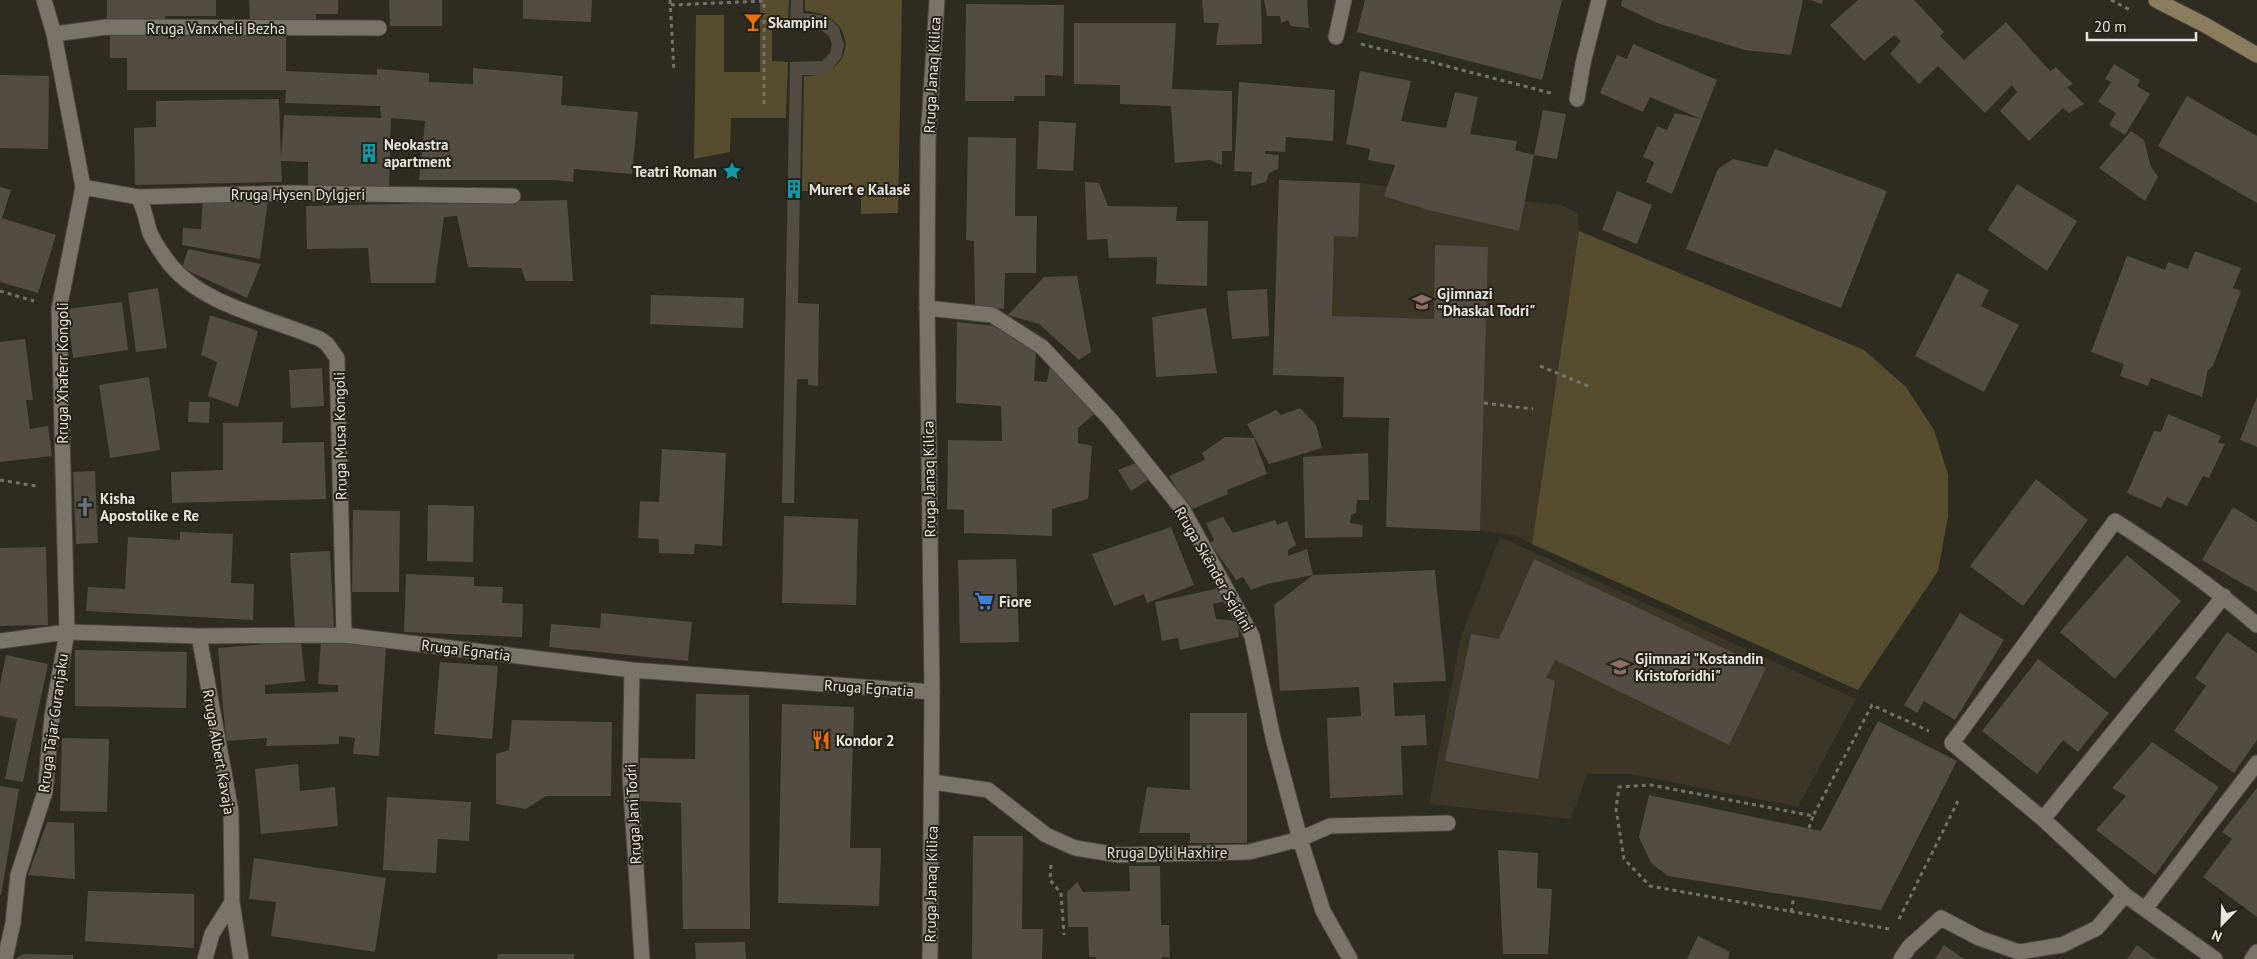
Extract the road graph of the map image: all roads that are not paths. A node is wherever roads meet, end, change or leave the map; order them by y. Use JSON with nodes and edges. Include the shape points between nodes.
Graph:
{"nodes":[{"id":1,"x":44,"y":0,"type":"edge"},
{"id":2,"x":937,"y":0,"type":"edge"},
{"id":3,"x":1344,"y":0,"type":"edge"},
{"id":4,"x":1599,"y":0,"type":"edge"},
{"id":5,"x":2156,"y":0,"type":"edge"},
{"id":6,"x":379,"y":28,"type":"dead end"},
{"id":7,"x":54,"y":34,"type":"junction"},
{"id":8,"x":1336,"y":37,"type":"road end"},
{"id":9,"x":2257,"y":55,"type":"edge"},
{"id":10,"x":1577,"y":100,"type":"road end"},
{"id":11,"x":83,"y":187,"type":"junction"},
{"id":12,"x":513,"y":196,"type":"dead end"},
{"id":13,"x":138,"y":197,"type":"junction"},
{"id":14,"x":927,"y":308,"type":"junction"},
{"id":15,"x":2224,"y":596,"type":"junction"},
{"id":16,"x":2257,"y":625,"type":"edge"},
{"id":17,"x":67,"y":632,"type":"junction"},
{"id":18,"x":344,"y":635,"type":"junction"},
{"id":19,"x":199,"y":636,"type":"junction"},
{"id":20,"x":0,"y":641,"type":"edge"},
{"id":21,"x":632,"y":670,"type":"junction"},
{"id":22,"x":932,"y":692,"type":"junction"},
{"id":23,"x":2257,"y":763,"type":"edge"},
{"id":24,"x":932,"y":782,"type":"junction"},
{"id":25,"x":2043,"y":819,"type":"junction"},
{"id":26,"x":1448,"y":823,"type":"dead end"},
{"id":27,"x":1300,"y":839,"type":"junction"},
{"id":28,"x":2125,"y":895,"type":"junction"},
{"id":29,"x":232,"y":902,"type":"junction"},
{"id":30,"x":2145,"y":909,"type":"junction"},
{"id":31,"x":2257,"y":952,"type":"edge"},
{"id":32,"x":5,"y":959,"type":"edge"},
{"id":33,"x":205,"y":959,"type":"edge"},
{"id":34,"x":241,"y":959,"type":"edge"},
{"id":35,"x":642,"y":959,"type":"edge"},
{"id":36,"x":930,"y":959,"type":"edge"},
{"id":37,"x":1350,"y":959,"type":"edge"},
{"id":38,"x":1901,"y":959,"type":"edge"},
{"id":39,"x":2215,"y":959,"type":"edge"},
{"id":40,"x":2252,"y":959,"type":"edge"}],
"edges":[{"from":1,"to":7,"type":"street","name":"Rruga Xhaferr Kongoli"},
{"from":2,"to":14,"type":"street","name":"Rruga Janaq Kilica","via":[[928,138]]},
{"from":3,"to":8,"type":"street"},
{"from":4,"to":10,"type":"street"},
{"from":5,"to":9,"type":"main road"},
{"from":6,"to":7,"type":"street","name":"Rruga Vanxheli Bezha","via":[[107,27]]},
{"from":7,"to":11,"type":"street","name":"Rruga Xhaferr Kongoli"},
{"from":11,"to":13,"type":"street","name":"Rruga Hysen Dylgjeri"},
{"from":11,"to":17,"type":"street","name":"Rruga Xhaferr Kongoli","via":[[58,309]]},
{"from":12,"to":13,"type":"street","name":"Rruga Hysen Dylgjeri","via":[[287,192]]},
{"from":13,"to":18,"type":"street","name":"Rruga Musa Kongoli","via":[[150,233],[167,261],[190,284],[223,303],[320,339],[338,358]]},
{"from":14,"to":22,"type":"street","name":"Rruga Janaq Kilica"},
{"from":14,"to":27,"type":"street","name":"Rruga Skënder Sejdini","via":[[992,315],[1042,347],[1110,418],[1183,510],[1252,636],[1272,738]]},
{"from":15,"to":16,"type":"street"},
{"from":15,"to":25,"type":"street"},
{"from":15,"to":25,"type":"street","via":[[2115,521],[1952,743]]},
{"from":17,"to":19,"type":"street","name":"Rruga Egnatia"},
{"from":17,"to":20,"type":"street","name":"Rruga Egnatia"},
{"from":17,"to":32,"type":"street","name":"Rruga Tajar Guranjaku","via":[[52,716],[45,792],[18,875]]},
{"from":18,"to":19,"type":"street","name":"Rruga Egnatia"},
{"from":18,"to":21,"type":"street","name":"Rruga Egnatia"},
{"from":19,"to":29,"type":"street","name":"Rruga Albert Kavaja","via":[[231,811]]},
{"from":21,"to":22,"type":"street","name":"Rruga Egnatia"},
{"from":21,"to":35,"type":"street","name":"Rruga Jani Todri","via":[[630,776]]},
{"from":22,"to":24,"type":"street","name":"Rruga Janaq Kilica"},
{"from":23,"to":30,"type":"street"},
{"from":24,"to":27,"type":"street","name":"Rruga Dyli Haxhire","via":[[988,790],[1052,838],[1075,848],[1119,855],[1249,852]]},
{"from":24,"to":36,"type":"street","name":"Rruga Janaq Kilica"},
{"from":25,"to":28,"type":"street"},
{"from":26,"to":27,"type":"street","name":"Rruga Dyli Haxhire","via":[[1330,826]]},
{"from":27,"to":37,"type":"street","via":[[1324,911]]},
{"from":28,"to":30,"type":"street"},
{"from":28,"to":38,"type":"street","via":[[2097,928],[2062,945],[2019,952],[1979,938],[1942,918],[1909,946]]},
{"from":29,"to":33,"type":"street","via":[[212,934]]},
{"from":29,"to":34,"type":"street","name":"Rruga Albert Kavaja"},
{"from":30,"to":39,"type":"street"},
{"from":31,"to":40,"type":"street"}]}
